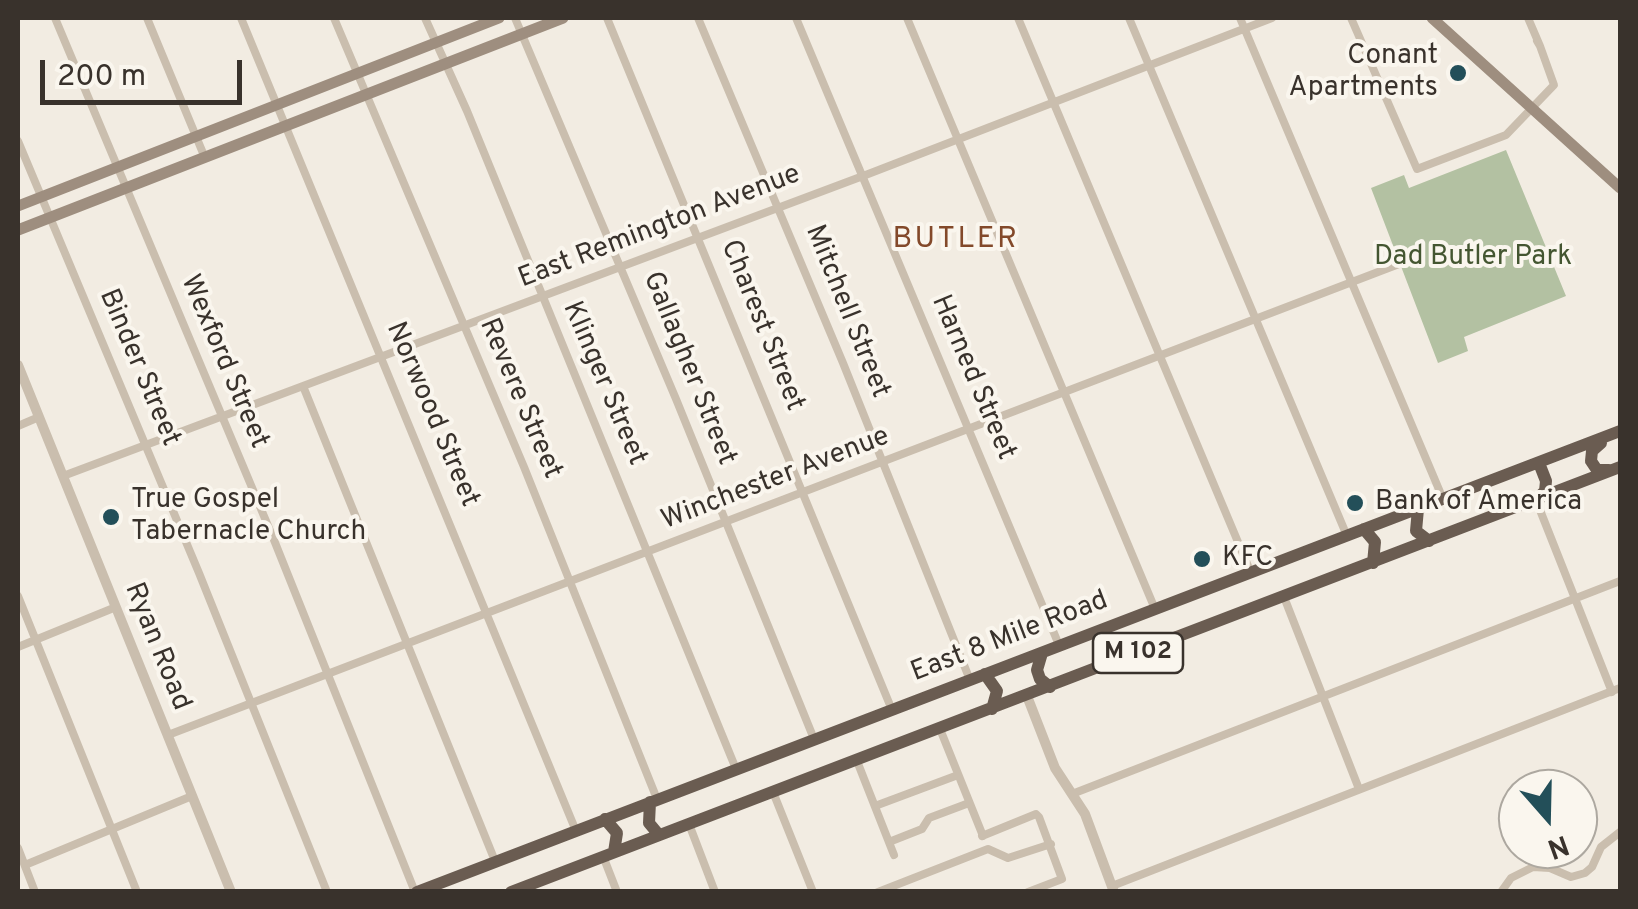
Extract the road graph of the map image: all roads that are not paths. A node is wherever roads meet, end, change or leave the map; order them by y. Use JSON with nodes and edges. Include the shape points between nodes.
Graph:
{"nodes":[{"id":1,"x":55,"y":18,"type":"edge"},
{"id":2,"x":147,"y":18,"type":"edge"},
{"id":3,"x":240,"y":18,"type":"edge"},
{"id":4,"x":334,"y":18,"type":"edge"},
{"id":5,"x":425,"y":18,"type":"edge"},
{"id":6,"x":499,"y":18,"type":"edge"},
{"id":7,"x":516,"y":18,"type":"edge"},
{"id":8,"x":563,"y":18,"type":"edge"},
{"id":9,"x":607,"y":18,"type":"edge"},
{"id":10,"x":698,"y":18,"type":"edge"},
{"id":11,"x":796,"y":18,"type":"edge"},
{"id":12,"x":907,"y":18,"type":"edge"},
{"id":13,"x":1018,"y":18,"type":"edge"},
{"id":14,"x":1129,"y":18,"type":"edge"},
{"id":15,"x":1240,"y":18,"type":"edge"},
{"id":16,"x":1272,"y":18,"type":"edge"},
{"id":17,"x":1351,"y":18,"type":"edge"},
{"id":18,"x":1432,"y":18,"type":"edge"},
{"id":19,"x":1528,"y":18,"type":"edge"},
{"id":20,"x":1244,"y":28,"type":"junction"},
{"id":21,"x":522,"y":33,"type":"junction"},
{"id":22,"x":436,"y":42,"type":"junction"},
{"id":23,"x":446,"y":64,"type":"junction"},
{"id":24,"x":1149,"y":65,"type":"junction"},
{"id":25,"x":357,"y":74,"type":"junction"},
{"id":26,"x":367,"y":95,"type":"junction"},
{"id":27,"x":1054,"y":102,"type":"junction"},
{"id":28,"x":277,"y":106,"type":"junction"},
{"id":29,"x":1531,"y":109,"type":"junction"},
{"id":30,"x":286,"y":126,"type":"junction"},
{"id":31,"x":196,"y":137,"type":"junction"},
{"id":32,"x":958,"y":139,"type":"junction"},
{"id":33,"x":18,"y":142,"type":"edge"},
{"id":34,"x":205,"y":158,"type":"junction"},
{"id":35,"x":118,"y":168,"type":"junction"},
{"id":36,"x":862,"y":176,"type":"junction"},
{"id":37,"x":1618,"y":183,"type":"edge"},
{"id":38,"x":126,"y":189,"type":"junction"},
{"id":39,"x":40,"y":197,"type":"junction"},
{"id":40,"x":18,"y":206,"type":"edge"},
{"id":41,"x":778,"y":208,"type":"junction"},
{"id":42,"x":50,"y":218,"type":"junction"},
{"id":43,"x":18,"y":230,"type":"edge"},
{"id":44,"x":700,"y":238,"type":"junction"},
{"id":45,"x":1399,"y":264,"type":"dead end"},
{"id":46,"x":621,"y":266,"type":"junction"},
{"id":47,"x":1352,"y":282,"type":"junction"},
{"id":48,"x":543,"y":296,"type":"junction"},
{"id":49,"x":1256,"y":319,"type":"junction"},
{"id":50,"x":464,"y":326,"type":"junction"},
{"id":51,"x":382,"y":356,"type":"junction"},
{"id":52,"x":1160,"y":356,"type":"junction"},
{"id":53,"x":18,"y":365,"type":"edge"},
{"id":54,"x":302,"y":386,"type":"junction"},
{"id":55,"x":1065,"y":393,"type":"junction"},
{"id":56,"x":222,"y":416,"type":"junction"},
{"id":57,"x":39,"y":417,"type":"junction"},
{"id":58,"x":18,"y":426,"type":"edge"},
{"id":59,"x":969,"y":430,"type":"junction"},
{"id":60,"x":1620,"y":432,"type":"edge"},
{"id":61,"x":146,"y":445,"type":"junction"},
{"id":62,"x":1539,"y":462,"type":"junction"},
{"id":63,"x":884,"y":463,"type":"junction"},
{"id":64,"x":1620,"y":467,"type":"edge"},
{"id":65,"x":62,"y":476,"type":"junction"},
{"id":66,"x":805,"y":493,"type":"junction"},
{"id":67,"x":1442,"y":499,"type":"junction"},
{"id":68,"x":1536,"y":500,"type":"junction"},
{"id":69,"x":1418,"y":509,"type":"junction"},
{"id":70,"x":726,"y":522,"type":"junction"},
{"id":71,"x":1364,"y":530,"type":"junction"},
{"id":72,"x":1347,"y":536,"type":"junction"},
{"id":73,"x":1429,"y":541,"type":"junction"},
{"id":74,"x":648,"y":552,"type":"junction"},
{"id":75,"x":1373,"y":562,"type":"junction"},
{"id":76,"x":1250,"y":573,"type":"junction"},
{"id":77,"x":1620,"y":581,"type":"edge"},
{"id":78,"x":570,"y":582,"type":"junction"},
{"id":79,"x":18,"y":596,"type":"edge"},
{"id":80,"x":1284,"y":597,"type":"junction"},
{"id":81,"x":1575,"y":598,"type":"junction"},
{"id":82,"x":116,"y":606,"type":"junction"},
{"id":83,"x":1155,"y":609,"type":"junction"},
{"id":84,"x":488,"y":613,"type":"junction"},
{"id":85,"x":35,"y":639,"type":"junction"},
{"id":86,"x":409,"y":643,"type":"junction"},
{"id":87,"x":1060,"y":646,"type":"junction"},
{"id":88,"x":18,"y":647,"type":"edge"},
{"id":89,"x":1042,"y":653,"type":"junction"},
{"id":90,"x":329,"y":674,"type":"junction"},
{"id":91,"x":985,"y":674,"type":"junction"},
{"id":92,"x":970,"y":680,"type":"junction"},
{"id":93,"x":1050,"y":687,"type":"junction"},
{"id":94,"x":1616,"y":690,"type":"edge"},
{"id":95,"x":1027,"y":696,"type":"junction"},
{"id":96,"x":1322,"y":696,"type":"junction"},
{"id":97,"x":252,"y":704,"type":"junction"},
{"id":98,"x":892,"y":710,"type":"junction"},
{"id":99,"x":992,"y":710,"type":"junction"},
{"id":100,"x":940,"y":729,"type":"junction"},
{"id":101,"x":168,"y":735,"type":"junction"},
{"id":102,"x":814,"y":739,"type":"junction"},
{"id":103,"x":857,"y":761,"type":"junction"},
{"id":104,"x":736,"y":769,"type":"junction"},
{"id":105,"x":958,"y":775,"type":"junction"},
{"id":106,"x":1359,"y":790,"type":"junction"},
{"id":107,"x":773,"y":792,"type":"junction"},
{"id":108,"x":1072,"y":794,"type":"junction"},
{"id":109,"x":192,"y":796,"type":"junction"},
{"id":110,"x":654,"y":801,"type":"junction"},
{"id":111,"x":969,"y":803,"type":"junction"},
{"id":112,"x":874,"y":806,"type":"junction"},
{"id":113,"x":606,"y":820,"type":"junction"},
{"id":114,"x":689,"y":824,"type":"junction"},
{"id":115,"x":112,"y":829,"type":"junction"},
{"id":116,"x":576,"y":830,"type":"junction"},
{"id":117,"x":1620,"y":832,"type":"edge"},
{"id":118,"x":659,"y":835,"type":"junction"},
{"id":119,"x":982,"y":836,"type":"junction"},
{"id":120,"x":889,"y":842,"type":"junction"},
{"id":121,"x":1051,"y":844,"type":"junction"},
{"id":122,"x":18,"y":848,"type":"edge"},
{"id":123,"x":988,"y":849,"type":"junction"},
{"id":124,"x":608,"y":854,"type":"junction"},
{"id":125,"x":894,"y":855,"type":"dead end"},
{"id":126,"x":22,"y":862,"type":"edge"},
{"id":127,"x":496,"y":862,"type":"junction"},
{"id":128,"x":448,"y":885,"type":"edge"},
{"id":129,"x":1113,"y":889,"type":"edge"},
{"id":130,"x":518,"y":890,"type":"edge"},
{"id":131,"x":34,"y":892,"type":"edge"},
{"id":132,"x":137,"y":892,"type":"edge"},
{"id":133,"x":231,"y":892,"type":"edge"},
{"id":134,"x":327,"y":892,"type":"edge"},
{"id":135,"x":416,"y":892,"type":"edge"},
{"id":136,"x":618,"y":892,"type":"edge"},
{"id":137,"x":715,"y":892,"type":"edge"},
{"id":138,"x":813,"y":892,"type":"edge"},
{"id":139,"x":878,"y":892,"type":"edge"},
{"id":140,"x":1028,"y":892,"type":"edge"},
{"id":141,"x":1501,"y":892,"type":"edge"}],
"edges":[{"from":1,"to":35,"type":"street","name":"Wexford Street"},
{"from":2,"to":31,"type":"street"},
{"from":3,"to":28,"type":"street","name":"Norwood Street"},
{"from":4,"to":25,"type":"street","name":"Revere Street"},
{"from":5,"to":22,"type":"street","name":"Klinger Street"},
{"from":6,"to":22,"type":"main road"},
{"from":7,"to":21,"type":"street","name":"Gallagher Street"},
{"from":8,"to":21,"type":"main road"},
{"from":9,"to":44,"type":"street","name":"Charest Street"},
{"from":10,"to":41,"type":"street","name":"Mitchell Street"},
{"from":11,"to":36,"type":"street","name":"Harned Street"},
{"from":12,"to":32,"type":"street"},
{"from":13,"to":27,"type":"street"},
{"from":14,"to":24,"type":"street"},
{"from":15,"to":20,"type":"street"},
{"from":16,"to":20,"type":"street","name":"East Remington Avenue"},
{"from":17,"to":29,"type":"street","via":[[1417,169],[1504,136]]},
{"from":18,"to":29,"type":"main road"},
{"from":19,"to":29,"type":"street","via":[[1554,84]]},
{"from":20,"to":24,"type":"street","name":"East Remington Avenue"},
{"from":20,"to":47,"type":"street"},
{"from":21,"to":23,"type":"main road"},
{"from":21,"to":46,"type":"street","name":"Gallagher Street"},
{"from":22,"to":23,"type":"street","name":"Klinger Street"},
{"from":22,"to":25,"type":"main road"},
{"from":23,"to":26,"type":"main road"},
{"from":23,"to":48,"type":"street","name":"Klinger Street"},
{"from":24,"to":27,"type":"street","name":"East Remington Avenue"},
{"from":24,"to":49,"type":"street"},
{"from":25,"to":26,"type":"street","name":"Revere Street"},
{"from":25,"to":28,"type":"main road"},
{"from":26,"to":30,"type":"main road"},
{"from":26,"to":50,"type":"street","name":"Revere Street"},
{"from":27,"to":32,"type":"street","name":"East Remington Avenue"},
{"from":27,"to":52,"type":"street"},
{"from":28,"to":30,"type":"street","name":"Norwood Street"},
{"from":28,"to":31,"type":"main road"},
{"from":29,"to":37,"type":"main road"},
{"from":30,"to":34,"type":"main road"},
{"from":30,"to":51,"type":"street","name":"Norwood Street"},
{"from":31,"to":34,"type":"street"},
{"from":31,"to":35,"type":"main road"},
{"from":32,"to":36,"type":"street","name":"East Remington Avenue"},
{"from":32,"to":55,"type":"street"},
{"from":33,"to":39,"type":"street","name":"Binder Street"},
{"from":34,"to":38,"type":"main road"},
{"from":35,"to":38,"type":"street","name":"Wexford Street"},
{"from":35,"to":39,"type":"main road"},
{"from":36,"to":41,"type":"street","name":"East Remington Avenue"},
{"from":36,"to":59,"type":"street","name":"Harned Street"},
{"from":38,"to":42,"type":"main road"},
{"from":38,"to":56,"type":"street","name":"Wexford Street"},
{"from":39,"to":40,"type":"main road"},
{"from":39,"to":42,"type":"street","name":"Binder Street"},
{"from":41,"to":44,"type":"street","name":"East Remington Avenue"},
{"from":41,"to":63,"type":"street","name":"Mitchell Street"},
{"from":42,"to":43,"type":"main road"},
{"from":42,"to":61,"type":"street","name":"Binder Street"},
{"from":44,"to":46,"type":"street","name":"East Remington Avenue"},
{"from":44,"to":66,"type":"street","name":"Charest Street"},
{"from":45,"to":47,"type":"street","name":"Winchester Avenue"},
{"from":46,"to":48,"type":"street","name":"East Remington Avenue"},
{"from":46,"to":70,"type":"street","name":"Gallagher Street"},
{"from":47,"to":49,"type":"street","name":"Winchester Avenue"},
{"from":47,"to":67,"type":"street"},
{"from":48,"to":50,"type":"street","name":"East Remington Avenue"},
{"from":48,"to":74,"type":"street","name":"Klinger Street"},
{"from":49,"to":52,"type":"street","name":"Winchester Avenue"},
{"from":49,"to":72,"type":"street"},
{"from":50,"to":51,"type":"street","name":"East Remington Avenue"},
{"from":50,"to":78,"type":"street","name":"Revere Street"},
{"from":51,"to":54,"type":"street","name":"East Remington Avenue"},
{"from":51,"to":84,"type":"street","name":"Norwood Street"},
{"from":52,"to":55,"type":"street","name":"Winchester Avenue"},
{"from":52,"to":76,"type":"street"},
{"from":53,"to":57,"type":"street","name":"Ryan Road"},
{"from":54,"to":56,"type":"street","name":"East Remington Avenue"},
{"from":54,"to":86,"type":"street"},
{"from":55,"to":59,"type":"street","name":"Winchester Avenue"},
{"from":55,"to":83,"type":"street"},
{"from":56,"to":61,"type":"street","name":"East Remington Avenue"},
{"from":56,"to":90,"type":"street","name":"Wexford Street"},
{"from":57,"to":58,"type":"street"},
{"from":57,"to":65,"type":"street","name":"Ryan Road"},
{"from":59,"to":63,"type":"street","name":"Winchester Avenue"},
{"from":59,"to":87,"type":"street","name":"Harned Street"},
{"from":60,"to":62,"type":"highway","name":"East 8 Mile Road","number":"M 102"},
{"from":60,"to":64,"type":"highway","via":[[1591,456],[1597,470]]},
{"from":61,"to":65,"type":"street","name":"East Remington Avenue"},
{"from":61,"to":97,"type":"street","name":"Binder Street"},
{"from":62,"to":67,"type":"highway","name":"East 8 Mile Road","number":"M 102"},
{"from":62,"to":68,"type":"highway","via":[[1546,486]]},
{"from":63,"to":66,"type":"street","name":"Winchester Avenue"},
{"from":63,"to":92,"type":"street","name":"Mitchell Street"},
{"from":64,"to":68,"type":"highway","number":"M 102"},
{"from":65,"to":82,"type":"street","name":"Ryan Road"},
{"from":66,"to":70,"type":"street","name":"Winchester Avenue"},
{"from":66,"to":98,"type":"street","name":"Charest Street"},
{"from":67,"to":69,"type":"highway","name":"East 8 Mile Road","number":"M 102"},
{"from":68,"to":73,"type":"highway","number":"M 102"},
{"from":68,"to":81,"type":"street"},
{"from":69,"to":71,"type":"highway","name":"East 8 Mile Road","number":"M 102"},
{"from":69,"to":73,"type":"highway","via":[[1416,531]]},
{"from":70,"to":74,"type":"street","name":"Winchester Avenue"},
{"from":70,"to":102,"type":"street","name":"Gallagher Street"},
{"from":71,"to":72,"type":"highway","name":"East 8 Mile Road","number":"M 102"},
{"from":71,"to":75,"type":"highway","via":[[1376,542]]},
{"from":72,"to":76,"type":"highway","name":"East 8 Mile Road","number":"M 102"},
{"from":73,"to":75,"type":"highway","number":"M 102"},
{"from":74,"to":78,"type":"street","name":"Winchester Avenue"},
{"from":74,"to":104,"type":"street","name":"Klinger Street"},
{"from":75,"to":80,"type":"highway","number":"M 102"},
{"from":76,"to":83,"type":"highway","name":"East 8 Mile Road","number":"M 102"},
{"from":77,"to":81,"type":"street"},
{"from":78,"to":84,"type":"street","name":"Winchester Avenue"},
{"from":78,"to":110,"type":"street","name":"Revere Street"},
{"from":79,"to":85,"type":"street"},
{"from":80,"to":93,"type":"highway","number":"M 102"},
{"from":80,"to":96,"type":"street"},
{"from":81,"to":94,"type":"street"},
{"from":81,"to":96,"type":"street"},
{"from":82,"to":85,"type":"street"},
{"from":82,"to":101,"type":"street","name":"Ryan Road"},
{"from":83,"to":87,"type":"highway","name":"East 8 Mile Road","number":"M 102"},
{"from":84,"to":86,"type":"street","name":"Winchester Avenue"},
{"from":84,"to":116,"type":"street","name":"Norwood Street"},
{"from":85,"to":88,"type":"street"},
{"from":85,"to":115,"type":"street"},
{"from":86,"to":90,"type":"street","name":"Winchester Avenue"},
{"from":86,"to":127,"type":"street"},
{"from":87,"to":89,"type":"highway","name":"East 8 Mile Road","number":"M 102"},
{"from":89,"to":91,"type":"highway","name":"East 8 Mile Road","number":"M 102"},
{"from":89,"to":93,"type":"highway","via":[[1037,670]]},
{"from":90,"to":97,"type":"street","name":"Winchester Avenue"},
{"from":90,"to":135,"type":"street","name":"Wexford Street"},
{"from":91,"to":92,"type":"highway","name":"East 8 Mile Road","number":"M 102"},
{"from":91,"to":99,"type":"highway","via":[[997,691]]},
{"from":92,"to":98,"type":"highway","name":"East 8 Mile Road","number":"M 102"},
{"from":93,"to":95,"type":"highway","number":"M 102"},
{"from":94,"to":106,"type":"street"},
{"from":95,"to":99,"type":"highway","number":"M 102"},
{"from":95,"to":108,"type":"street"},
{"from":96,"to":106,"type":"street"},
{"from":96,"to":108,"type":"street"},
{"from":97,"to":101,"type":"street","name":"Winchester Avenue"},
{"from":97,"to":134,"type":"street","name":"Binder Street"},
{"from":98,"to":102,"type":"highway","name":"East 8 Mile Road","number":"M 102"},
{"from":99,"to":100,"type":"highway","number":"M 102"},
{"from":100,"to":103,"type":"highway","number":"M 102"},
{"from":100,"to":105,"type":"street"},
{"from":101,"to":109,"type":"street","name":"Ryan Road"},
{"from":102,"to":104,"type":"highway","name":"East 8 Mile Road","number":"M 102"},
{"from":103,"to":107,"type":"highway","number":"M 102"},
{"from":103,"to":112,"type":"street"},
{"from":104,"to":110,"type":"highway","name":"East 8 Mile Road","number":"M 102"},
{"from":105,"to":111,"type":"street"},
{"from":105,"to":112,"type":"street"},
{"from":106,"to":129,"type":"street"},
{"from":107,"to":114,"type":"highway","number":"M 102"},
{"from":107,"to":138,"type":"street"},
{"from":108,"to":129,"type":"street"},
{"from":109,"to":115,"type":"street"},
{"from":109,"to":133,"type":"street","name":"Ryan Road"},
{"from":110,"to":113,"type":"highway","name":"East 8 Mile Road","number":"M 102"},
{"from":110,"to":118,"type":"highway","via":[[649,823]]},
{"from":111,"to":119,"type":"street"},
{"from":111,"to":120,"type":"street"},
{"from":112,"to":120,"type":"street"},
{"from":113,"to":116,"type":"highway","name":"East 8 Mile Road","number":"M 102"},
{"from":113,"to":124,"type":"highway","via":[[617,833]]},
{"from":114,"to":118,"type":"highway","number":"M 102"},
{"from":114,"to":137,"type":"street"},
{"from":115,"to":126,"type":"street"},
{"from":115,"to":132,"type":"street"},
{"from":116,"to":127,"type":"highway","name":"East 8 Mile Road","number":"M 102"},
{"from":117,"to":141,"type":"street","via":[[1585,873],[1571,877],[1533,867]]},
{"from":118,"to":124,"type":"highway","number":"M 102"},
{"from":119,"to":121,"type":"street","via":[[1036,814]]},
{"from":119,"to":123,"type":"street"},
{"from":120,"to":125,"type":"street"},
{"from":121,"to":123,"type":"street","via":[[1008,858]]},
{"from":121,"to":140,"type":"street","via":[[1062,878]]},
{"from":122,"to":126,"type":"street"},
{"from":123,"to":139,"type":"street"},
{"from":124,"to":130,"type":"highway","number":"M 102"},
{"from":124,"to":136,"type":"street"},
{"from":126,"to":131,"type":"street"},
{"from":127,"to":128,"type":"highway","name":"East 8 Mile Road","number":"M 102"},
{"from":128,"to":135,"type":"highway","name":"East 8 Mile Road","number":"M 102"}]}
